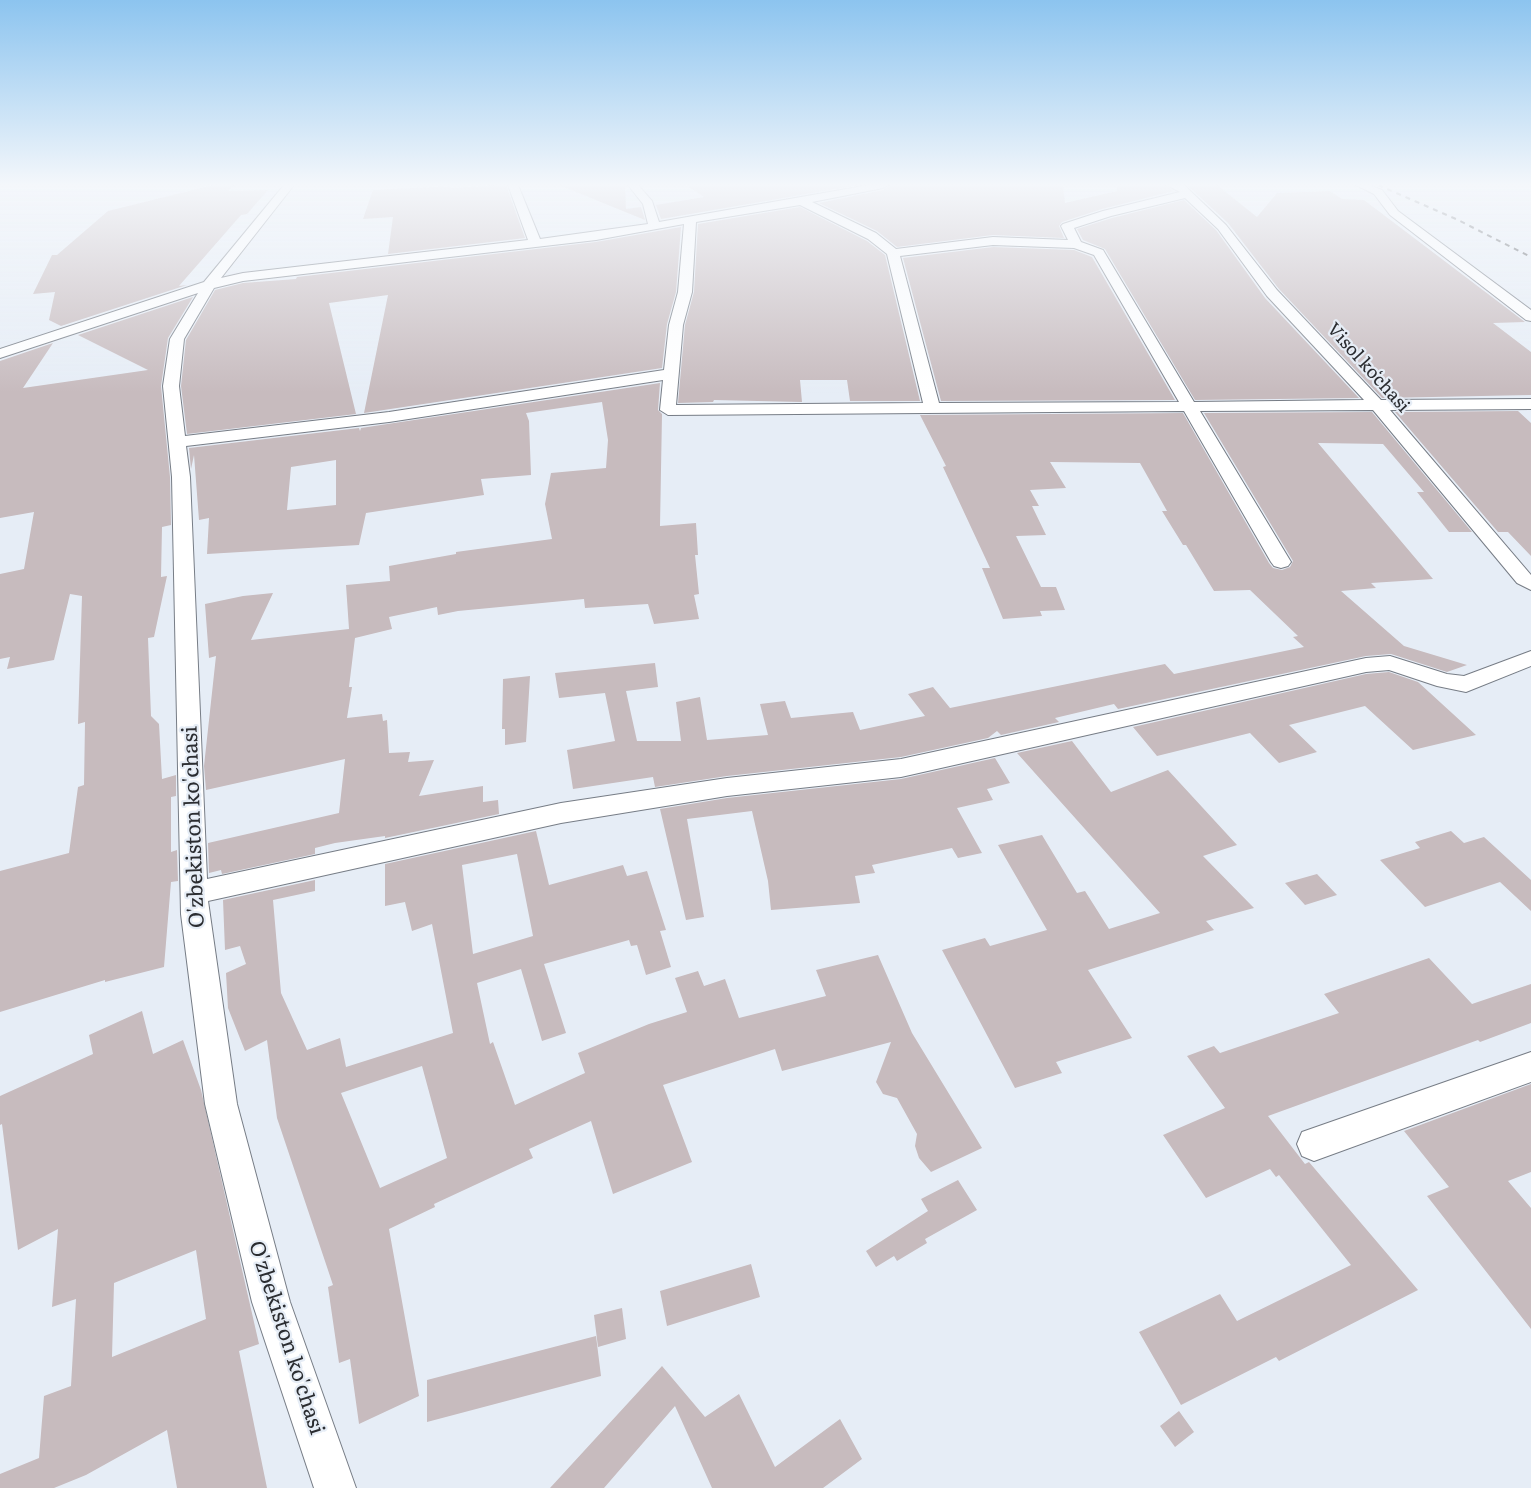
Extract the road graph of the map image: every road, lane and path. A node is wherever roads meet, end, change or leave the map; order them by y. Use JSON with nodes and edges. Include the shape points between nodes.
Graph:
{"nodes":[{"id":1,"x":233,"y":254,"type":"edge"},
{"id":2,"x":430,"y":254,"type":"edge"},
{"id":3,"x":688,"y":254,"type":"edge"},
{"id":4,"x":893,"y":254,"type":"edge"},
{"id":5,"x":1100,"y":254,"type":"edge"},
{"id":6,"x":1243,"y":254,"type":"edge"},
{"id":7,"x":1449,"y":254,"type":"edge"},
{"id":8,"x":208,"y":285,"type":"junction"},
{"id":9,"x":1531,"y":317,"type":"edge"},
{"id":10,"x":0,"y":354,"type":"edge"},
{"id":11,"x":671,"y":374,"type":"junction"},
{"id":12,"x":1531,"y":404,"type":"edge"},
{"id":13,"x":1190,"y":405,"type":"junction"},
{"id":14,"x":1377,"y":405,"type":"junction"},
{"id":15,"x":932,"y":408,"type":"junction"},
{"id":16,"x":176,"y":442,"type":"junction"},
{"id":17,"x":1281,"y":562,"type":"dead end"},
{"id":18,"x":1531,"y":584,"type":"edge"},
{"id":19,"x":1531,"y":658,"type":"edge"},
{"id":20,"x":194,"y":893,"type":"junction"},
{"id":21,"x":1531,"y":1067,"type":"edge"},
{"id":22,"x":1314,"y":1144,"type":"dead end"},
{"id":23,"x":335,"y":1488,"type":"edge"}],
"edges":[{"from":1,"to":8,"type":"street","name":"O'zbekiston ko'chasi"},
{"from":2,"to":8,"type":"street"},
{"from":3,"to":11,"type":"street"},
{"from":4,"to":15,"type":"street"},
{"from":5,"to":13,"type":"street"},
{"from":6,"to":14,"type":"street","name":"Visol koʻchasi","via":[[1272,292]]},
{"from":7,"to":9,"type":"street"},
{"from":8,"to":10,"type":"street"},
{"from":8,"to":16,"type":"street","name":"O'zbekiston ko'chasi","via":[[177,339],[171,386]]},
{"from":11,"to":15,"type":"street","via":[[668,410]]},
{"from":11,"to":16,"type":"street","via":[[389,417]]},
{"from":12,"to":14,"type":"street"},
{"from":13,"to":14,"type":"street"},
{"from":13,"to":15,"type":"street"},
{"from":13,"to":17,"type":"street"},
{"from":14,"to":18,"type":"street","name":"Visol koʻchasi"},
{"from":16,"to":20,"type":"street","name":"O'zbekiston ko'chasi","via":[[181,477]]},
{"from":19,"to":20,"type":"street","via":[[1466,684],[1390,663],[1365,665],[901,768],[727,787],[561,813]]},
{"from":20,"to":23,"type":"street","name":"O'zbekiston ko'chasi","via":[[221,1104],[271,1302]]},
{"from":21,"to":22,"type":"street"}]}
